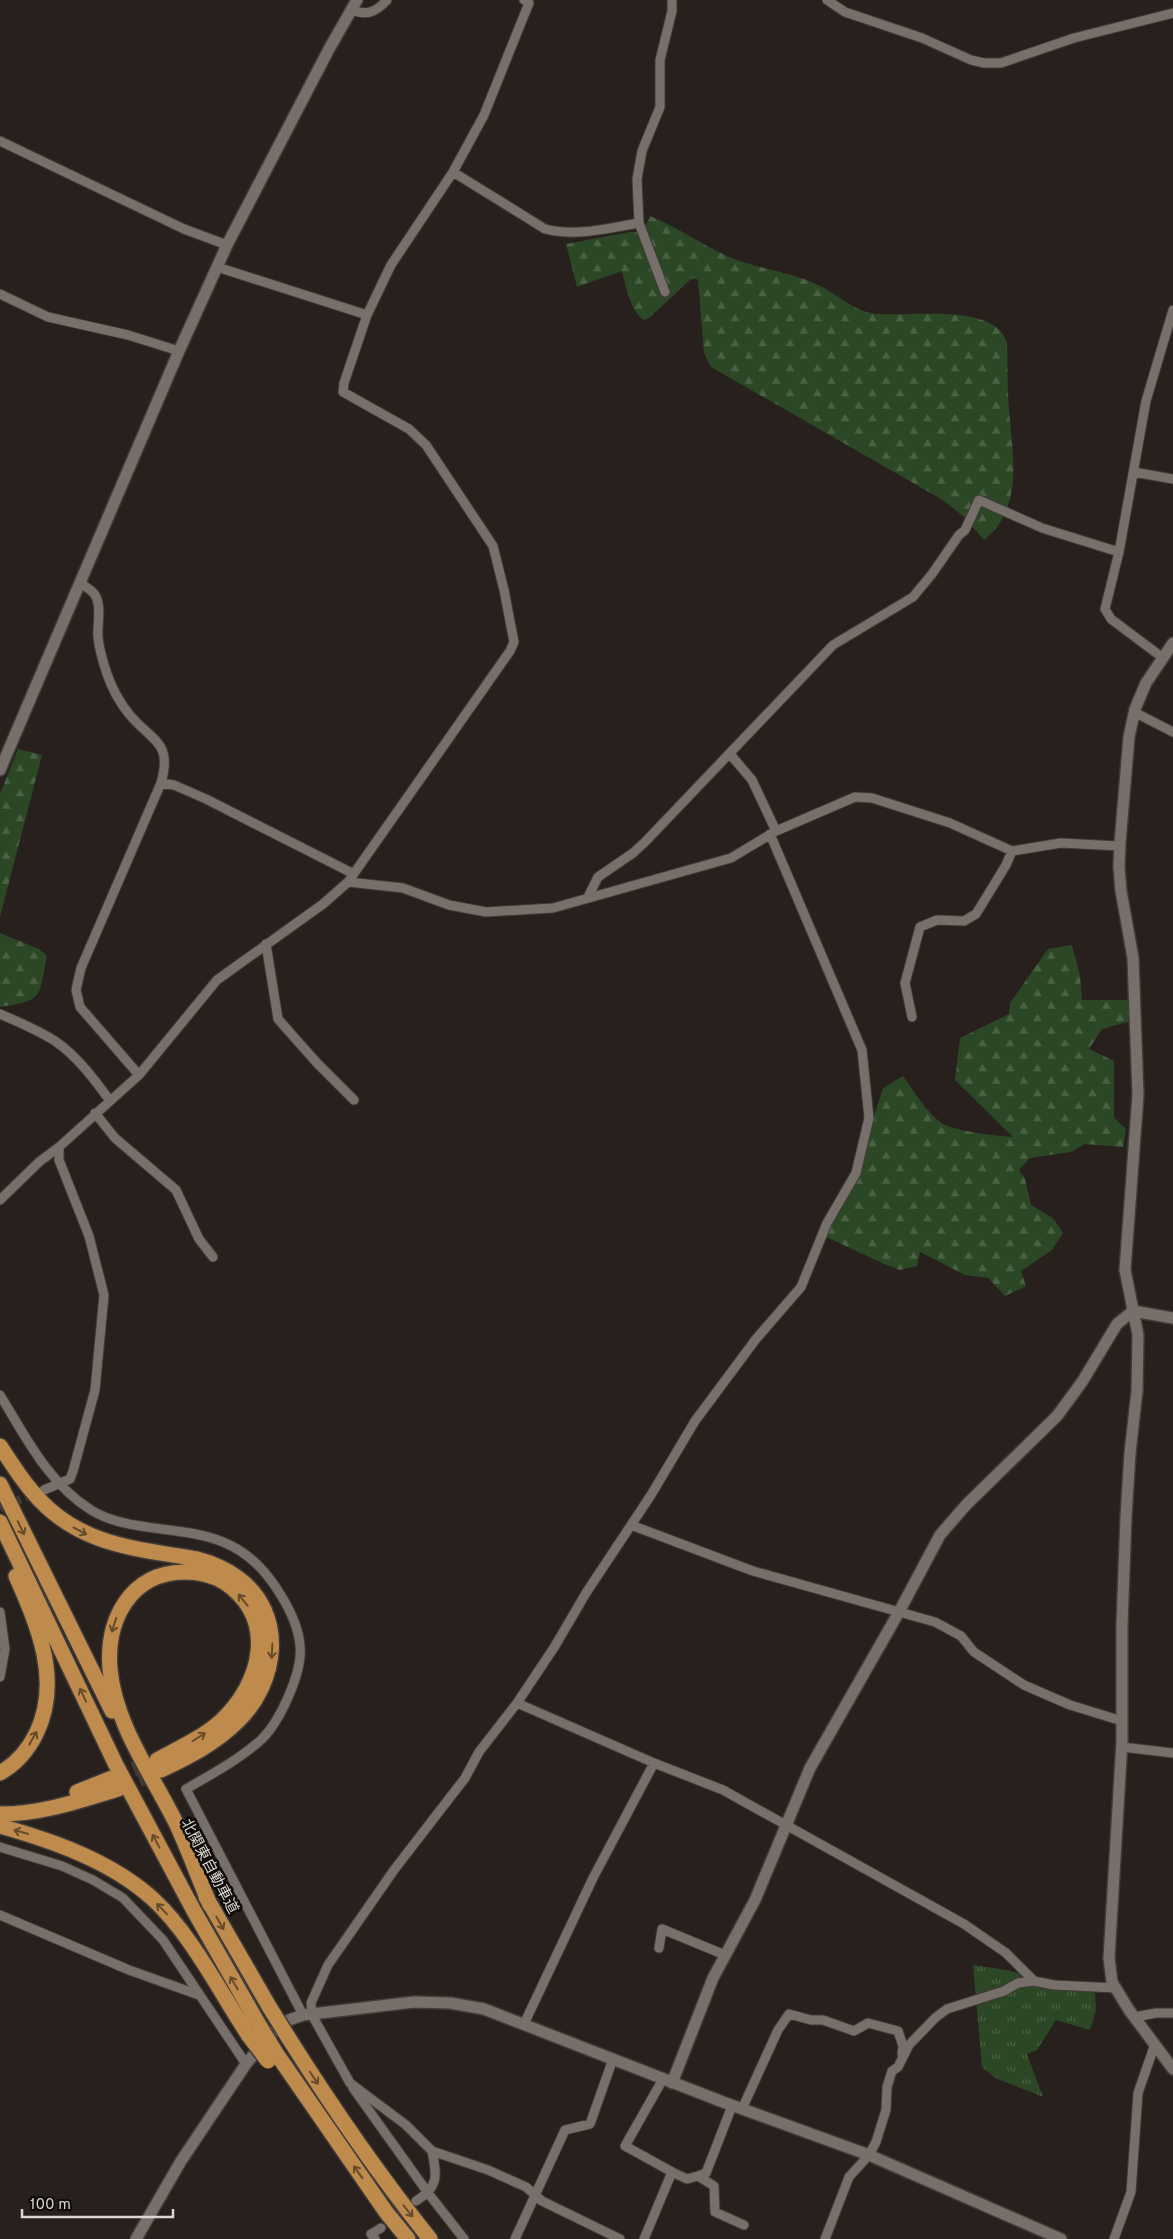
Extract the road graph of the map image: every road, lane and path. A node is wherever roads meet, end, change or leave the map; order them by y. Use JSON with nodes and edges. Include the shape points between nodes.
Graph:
{"nodes":[{"id":1,"x":387,"y":0,"type":"edge"},
{"id":2,"x":524,"y":0,"type":"edge"},
{"id":3,"x":672,"y":0,"type":"edge"},
{"id":4,"x":827,"y":0,"type":"edge"},
{"id":5,"x":355,"y":5,"type":"edge"},
{"id":6,"x":1173,"y":13,"type":"edge"},
{"id":7,"x":0,"y":141,"type":"edge"},
{"id":8,"x":453,"y":172,"type":"junction"},
{"id":9,"x":639,"y":222,"type":"junction"},
{"id":10,"x":227,"y":245,"type":"junction"},
{"id":11,"x":217,"y":267,"type":"junction"},
{"id":12,"x":665,"y":292,"type":"dead end"},
{"id":13,"x":0,"y":294,"type":"edge"},
{"id":14,"x":1173,"y":310,"type":"edge"},
{"id":15,"x":367,"y":315,"type":"junction"},
{"id":16,"x":179,"y":351,"type":"junction"},
{"id":17,"x":1134,"y":472,"type":"junction"},
{"id":18,"x":1173,"y":478,"type":"edge"},
{"id":19,"x":1119,"y":552,"type":"junction"},
{"id":20,"x":80,"y":584,"type":"junction"},
{"id":21,"x":1173,"y":643,"type":"edge"},
{"id":22,"x":1163,"y":658,"type":"junction"},
{"id":23,"x":1134,"y":712,"type":"junction"},
{"id":24,"x":1173,"y":732,"type":"edge"},
{"id":25,"x":730,"y":754,"type":"junction"},
{"id":26,"x":0,"y":770,"type":"edge"},
{"id":27,"x":161,"y":783,"type":"junction"},
{"id":28,"x":773,"y":833,"type":"junction"},
{"id":29,"x":1120,"y":846,"type":"junction"},
{"id":30,"x":1012,"y":851,"type":"junction"},
{"id":31,"x":350,"y":879,"type":"junction"},
{"id":32,"x":588,"y":897,"type":"junction"},
{"id":33,"x":266,"y":944,"type":"junction"},
{"id":34,"x":0,"y":1014,"type":"edge"},
{"id":35,"x":912,"y":1017,"type":"dead end"},
{"id":36,"x":139,"y":1075,"type":"junction"},
{"id":37,"x":354,"y":1100,"type":"dead end"},
{"id":38,"x":110,"y":1101,"type":"junction"},
{"id":39,"x":95,"y":1113,"type":"junction"},
{"id":40,"x":59,"y":1147,"type":"junction"},
{"id":41,"x":0,"y":1200,"type":"edge"},
{"id":42,"x":213,"y":1257,"type":"dead end"},
{"id":43,"x":1133,"y":1311,"type":"junction"},
{"id":44,"x":1173,"y":1318,"type":"edge"},
{"id":45,"x":0,"y":1395,"type":"edge"},
{"id":46,"x":0,"y":1446,"type":"edge"},
{"id":47,"x":59,"y":1483,"type":"junction"},
{"id":48,"x":0,"y":1484,"type":"edge"},
{"id":49,"x":44,"y":1490,"type":"tunnel mouth"},
{"id":50,"x":0,"y":1522,"type":"edge"},
{"id":51,"x":631,"y":1525,"type":"junction"},
{"id":52,"x":0,"y":1542,"type":"edge"},
{"id":53,"x":0,"y":1612,"type":"edge"},
{"id":54,"x":899,"y":1612,"type":"junction"},
{"id":55,"x":0,"y":1674,"type":"edge"},
{"id":56,"x":517,"y":1702,"type":"junction"},
{"id":57,"x":1122,"y":1720,"type":"junction"},
{"id":58,"x":1122,"y":1747,"type":"junction"},
{"id":59,"x":1173,"y":1753,"type":"edge"},
{"id":60,"x":654,"y":1763,"type":"junction"},
{"id":61,"x":0,"y":1773,"type":"edge"},
{"id":62,"x":0,"y":1804,"type":"edge"},
{"id":63,"x":0,"y":1814,"type":"edge"},
{"id":64,"x":0,"y":1826,"type":"edge"},
{"id":65,"x":787,"y":1826,"type":"junction"},
{"id":66,"x":0,"y":1847,"type":"edge"},
{"id":67,"x":210,"y":1904,"type":"junction"},
{"id":68,"x":0,"y":1915,"type":"edge"},
{"id":69,"x":659,"y":1948,"type":"dead end"},
{"id":70,"x":725,"y":1954,"type":"junction"},
{"id":71,"x":1034,"y":1981,"type":"junction"},
{"id":72,"x":1116,"y":1988,"type":"junction"},
{"id":73,"x":199,"y":1996,"type":"junction"},
{"id":74,"x":1173,"y":2013,"type":"edge"},
{"id":75,"x":308,"y":2015,"type":"junction"},
{"id":76,"x":1135,"y":2017,"type":"junction"},
{"id":77,"x":524,"y":2024,"type":"junction"},
{"id":78,"x":254,"y":2030,"type":"junction"},
{"id":79,"x":1155,"y":2044,"type":"junction"},
{"id":80,"x":902,"y":2059,"type":"junction"},
{"id":81,"x":613,"y":2060,"type":"junction"},
{"id":82,"x":246,"y":2064,"type":"junction"},
{"id":83,"x":1173,"y":2069,"type":"edge"},
{"id":84,"x":668,"y":2081,"type":"junction"},
{"id":85,"x":350,"y":2083,"type":"junction"},
{"id":86,"x":737,"y":2108,"type":"junction"},
{"id":87,"x":432,"y":2151,"type":"junction"},
{"id":88,"x":869,"y":2155,"type":"junction"},
{"id":89,"x":674,"y":2173,"type":"junction"},
{"id":90,"x":698,"y":2176,"type":"junction"},
{"id":91,"x":428,"y":2193,"type":"junction"},
{"id":92,"x":536,"y":2194,"type":"junction"},
{"id":93,"x":416,"y":2201,"type":"dead end"},
{"id":94,"x":744,"y":2224,"type":"dead end"},
{"id":95,"x":381,"y":2228,"type":"dead end"},
{"id":96,"x":136,"y":2239,"type":"edge"},
{"id":97,"x":375,"y":2239,"type":"edge"},
{"id":98,"x":408,"y":2239,"type":"edge"},
{"id":99,"x":430,"y":2239,"type":"edge"},
{"id":100,"x":464,"y":2239,"type":"edge"},
{"id":101,"x":515,"y":2239,"type":"edge"},
{"id":102,"x":620,"y":2239,"type":"edge"},
{"id":103,"x":644,"y":2239,"type":"edge"},
{"id":104,"x":825,"y":2239,"type":"edge"},
{"id":105,"x":1060,"y":2239,"type":"edge"},
{"id":106,"x":1114,"y":2239,"type":"edge"}],
"edges":[{"from":1,"to":5,"type":"street","via":[[369,14],[362,14]]},
{"from":2,"to":8,"type":"street","via":[[529,3],[499,80]]},
{"from":3,"to":9,"type":"street","via":[[660,60],[660,107],[642,151],[637,179]]},
{"from":4,"to":6,"type":"street","via":[[852,15],[984,63],[1001,63],[1074,38]]},
{"from":5,"to":10,"type":"street"},
{"from":7,"to":10,"type":"street","via":[[184,229]]},
{"from":8,"to":9,"type":"street","via":[[544,229],[589,231]]},
{"from":8,"to":15,"type":"street","via":[[391,265]]},
{"from":9,"to":12,"type":"street"},
{"from":10,"to":11,"type":"street"},
{"from":11,"to":15,"type":"street"},
{"from":11,"to":16,"type":"street"},
{"from":13,"to":16,"type":"street","via":[[48,317],[128,335]]},
{"from":14,"to":17,"type":"street","via":[[1146,401]]},
{"from":15,"to":31,"type":"street","via":[[343,392],[409,429],[426,445],[493,546],[514,642]]},
{"from":16,"to":20,"type":"street"},
{"from":17,"to":18,"type":"street"},
{"from":17,"to":19,"type":"street"},
{"from":19,"to":22,"type":"street","via":[[1105,609],[1111,619]]},
{"from":19,"to":25,"type":"street","via":[[1042,528],[979,500],[965,530],[912,596],[833,645]]},
{"from":20,"to":26,"type":"street"},
{"from":20,"to":27,"type":"street","via":[[91,590],[97,599],[101,655],[117,695],[130,715],[163,748],[165,763]]},
{"from":21,"to":22,"type":"street"},
{"from":22,"to":23,"type":"street","via":[[1146,683]]},
{"from":23,"to":24,"type":"street"},
{"from":23,"to":29,"type":"street","via":[[1128,737]]},
{"from":25,"to":28,"type":"street","via":[[752,780]]},
{"from":25,"to":32,"type":"street","via":[[645,842],[598,877]]},
{"from":27,"to":31,"type":"street","via":[[206,799],[350,872]]},
{"from":27,"to":36,"type":"street","via":[[81,968],[76,990],[80,1007]]},
{"from":28,"to":30,"type":"street","via":[[855,797],[872,798],[950,823]]},
{"from":28,"to":32,"type":"street","via":[[732,858]]},
{"from":28,"to":51,"type":"street","via":[[862,1050],[869,1118],[856,1174],[827,1223],[801,1286],[756,1339],[695,1421]]},
{"from":29,"to":30,"type":"street","via":[[1061,843]]},
{"from":29,"to":43,"type":"street","via":[[1121,891],[1133,958],[1138,1086],[1125,1270]]},
{"from":30,"to":35,"type":"street","via":[[976,914],[964,921],[937,920],[920,927],[905,983]]},
{"from":31,"to":32,"type":"street","via":[[402,888],[449,905],[486,912],[553,908]]},
{"from":31,"to":33,"type":"street","via":[[323,904]]},
{"from":33,"to":36,"type":"street","via":[[217,980]]},
{"from":33,"to":37,"type":"street","via":[[278,1019]]},
{"from":34,"to":38,"type":"street","via":[[36,1029],[58,1043]]},
{"from":36,"to":38,"type":"street"},
{"from":38,"to":39,"type":"street"},
{"from":39,"to":40,"type":"street"},
{"from":39,"to":42,"type":"street","via":[[115,1138],[176,1190],[199,1239]]},
{"from":40,"to":41,"type":"street"},
{"from":40,"to":47,"type":"street","via":[[59,1160],[89,1236],[104,1295],[95,1390],[87,1425],[70,1479]]},
{"from":43,"to":44,"type":"street"},
{"from":43,"to":54,"type":"street","via":[[1117,1324],[1057,1416],[945,1530]]},
{"from":43,"to":57,"type":"street","via":[[1138,1335],[1137,1392],[1126,1517]]},
{"from":45,"to":47,"type":"street"},
{"from":46,"to":67,"type":"highway","one_way":true,"via":[[32,1492],[67,1524],[107,1543],[212,1563],[238,1578],[259,1600],[272,1643],[268,1673],[259,1693],[239,1721],[221,1736],[197,1752],[159,1765],[220,1722],[243,1696],[257,1662],[258,1630],[253,1615],[236,1592],[223,1582],[207,1575],[172,1572],[141,1585],[130,1595],[117,1616],[110,1639],[113,1686],[122,1718],[176,1822]]},
{"from":47,"to":49,"type":"street"},
{"from":47,"to":75,"type":"street","via":[[91,1510],[107,1517],[193,1533],[239,1549],[268,1575],[292,1613],[301,1647],[294,1684],[281,1713],[262,1738],[220,1770],[186,1789]]},
{"from":48,"to":67,"type":"highway","name":"北関東自動車道","one_way":true},
{"from":78,"to":50,"type":"highway","one_way":true,"via":[[116,1765]]},
{"from":51,"to":54,"type":"street","via":[[753,1571]]},
{"from":51,"to":56,"type":"street"},
{"from":61,"to":52,"type":"highway","one_way":true,"via":[[16,1762],[33,1740],[44,1713],[47,1680],[37,1626]]},
{"from":53,"to":55,"type":"street","via":[[4,1649]]},
{"from":54,"to":57,"type":"street","via":[[935,1622],[961,1636],[974,1652],[1024,1685],[1070,1705]]},
{"from":54,"to":65,"type":"street","via":[[823,1742]]},
{"from":56,"to":60,"type":"street"},
{"from":56,"to":75,"type":"street","via":[[328,1965]]},
{"from":57,"to":58,"type":"street"},
{"from":58,"to":59,"type":"street"},
{"from":58,"to":72,"type":"street","via":[[1109,1958],[1112,1982]]},
{"from":60,"to":65,"type":"street","via":[[723,1790]]},
{"from":60,"to":77,"type":"street","via":[[593,1878]]},
{"from":62,"to":63,"type":"highway","via":[[53,1799],[115,1784],[56,1808]]},
{"from":78,"to":64,"type":"highway","one_way":true,"via":[[185,1937],[135,1884],[44,1838]]},
{"from":65,"to":70,"type":"street","via":[[755,1900]]},
{"from":65,"to":71,"type":"street","via":[[964,1924],[1006,1953]]},
{"from":66,"to":73,"type":"street","via":[[62,1866],[123,1898],[163,1940]]},
{"from":67,"to":99,"type":"highway","name":"北関東自動車道","one_way":true,"bridge":true,"via":[[288,2038],[351,2133]]},
{"from":68,"to":73,"type":"street"},
{"from":69,"to":70,"type":"street","via":[[662,1929]]},
{"from":70,"to":84,"type":"street"},
{"from":71,"to":72,"type":"street"},
{"from":71,"to":80,"type":"street","via":[[1018,1983],[1004,1991],[946,2009],[923,2028]]},
{"from":72,"to":76,"type":"street"},
{"from":73,"to":82,"type":"street"},
{"from":74,"to":76,"type":"street"},
{"from":75,"to":77,"type":"street","via":[[414,2002],[450,2003],[484,2009]]},
{"from":75,"to":82,"type":"street","via":[[289,2020],[270,2035]]},
{"from":75,"to":85,"type":"street"},
{"from":76,"to":79,"type":"street"},
{"from":77,"to":81,"type":"street"},
{"from":98,"to":78,"type":"highway","one_way":true,"bridge":true},
{"from":79,"to":83,"type":"street"},
{"from":79,"to":106,"type":"street","via":[[1138,2093],[1130,2192]]},
{"from":80,"to":86,"type":"street","via":[[903,2046],[898,2031],[868,2023],[854,2031],[823,2020],[788,2014]]},
{"from":80,"to":88,"type":"street","via":[[892,2071],[887,2086],[886,2110]]},
{"from":81,"to":84,"type":"street"},
{"from":81,"to":92,"type":"street","via":[[590,2124],[565,2130]]},
{"from":82,"to":96,"type":"street","via":[[181,2161]]},
{"from":84,"to":86,"type":"street"},
{"from":84,"to":89,"type":"street","via":[[625,2146]]},
{"from":85,"to":87,"type":"street","via":[[406,2124]]},
{"from":85,"to":91,"type":"street"},
{"from":86,"to":88,"type":"street"},
{"from":86,"to":90,"type":"street","via":[[706,2173]]},
{"from":87,"to":91,"type":"street","via":[[436,2172],[434,2185]]},
{"from":87,"to":92,"type":"street","via":[[488,2170]]},
{"from":88,"to":104,"type":"street","via":[[849,2177]]},
{"from":88,"to":105,"type":"street"},
{"from":89,"to":90,"type":"street","via":[[687,2179]]},
{"from":89,"to":103,"type":"street"},
{"from":90,"to":94,"type":"street","via":[[714,2186],[715,2212]]},
{"from":91,"to":93,"type":"street"},
{"from":91,"to":100,"type":"street"},
{"from":92,"to":101,"type":"street"},
{"from":92,"to":102,"type":"street","via":[[542,2201]]},
{"from":95,"to":97,"type":"street","via":[[371,2234]]}]}
